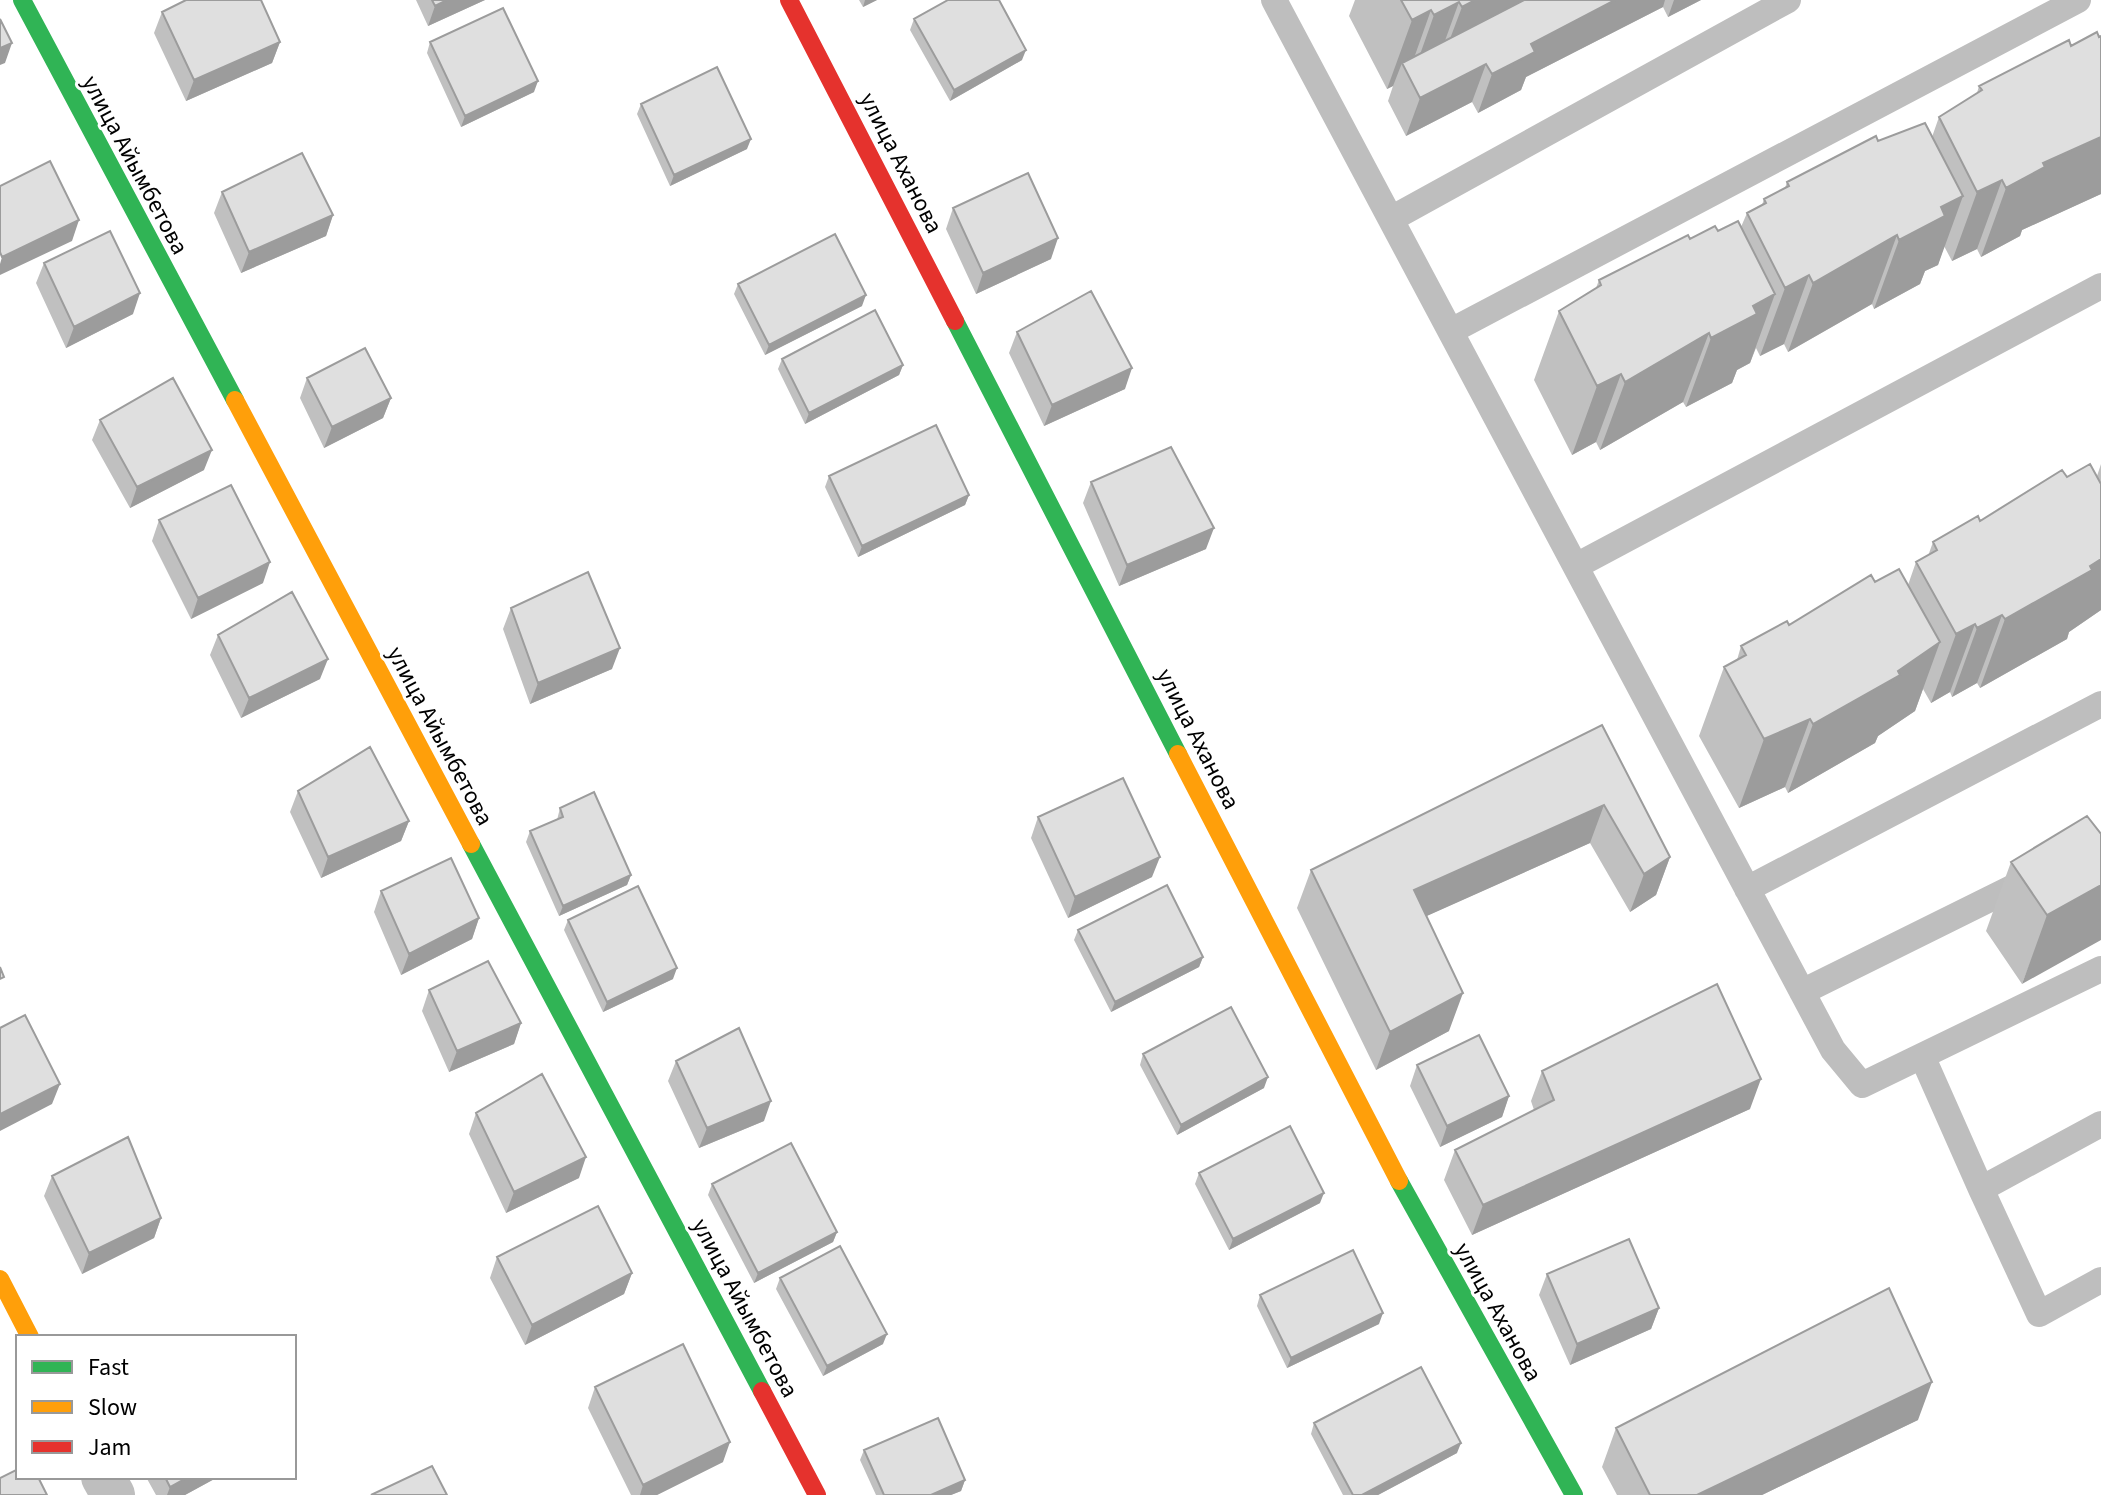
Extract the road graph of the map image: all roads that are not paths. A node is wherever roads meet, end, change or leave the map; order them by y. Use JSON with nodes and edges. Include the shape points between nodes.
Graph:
{"nodes":[{"id":1,"x":22,"y":0,"type":"edge"},
{"id":2,"x":789,"y":0,"type":"edge"},
{"id":3,"x":1274,"y":0,"type":"edge"},
{"id":4,"x":1788,"y":0,"type":"edge"},
{"id":5,"x":2078,"y":0,"type":"edge"},
{"id":6,"x":1391,"y":219,"type":"junction"},
{"id":7,"x":2101,"y":286,"type":"edge"},
{"id":8,"x":1451,"y":331,"type":"junction"},
{"id":9,"x":1576,"y":566,"type":"junction"},
{"id":10,"x":2101,"y":704,"type":"edge"},
{"id":11,"x":2044,"y":872,"type":"edge"},
{"id":12,"x":1747,"y":889,"type":"junction"},
{"id":13,"x":2101,"y":969,"type":"edge"},
{"id":14,"x":1802,"y":992,"type":"junction"},
{"id":15,"x":1923,"y":1058,"type":"junction"},
{"id":16,"x":2101,"y":1124,"type":"edge"},
{"id":17,"x":1981,"y":1189,"type":"junction"},
{"id":18,"x":0,"y":1279,"type":"edge"},
{"id":19,"x":2101,"y":1280,"type":"edge"},
{"id":20,"x":29,"y":1335,"type":"edge"},
{"id":21,"x":817,"y":1495,"type":"edge"},
{"id":22,"x":1574,"y":1495,"type":"edge"}],
"edges":[{"from":1,"to":21,"type":"street","name":"улица Айымбетова"},
{"from":2,"to":22,"type":"street","name":"улица Аханова","via":[[1440,1260]]},
{"from":3,"to":6,"type":"lane"},
{"from":4,"to":6,"type":"lane"},
{"from":5,"to":8,"type":"lane"},
{"from":6,"to":8,"type":"lane"},
{"from":7,"to":9,"type":"lane"},
{"from":8,"to":9,"type":"lane"},
{"from":9,"to":12,"type":"lane"},
{"from":10,"to":12,"type":"lane"},
{"from":11,"to":14,"type":"lane"},
{"from":12,"to":14,"type":"lane"},
{"from":13,"to":15,"type":"lane"},
{"from":14,"to":15,"type":"lane","via":[[1833,1050],[1862,1085]]},
{"from":15,"to":17,"type":"lane"},
{"from":16,"to":17,"type":"lane"},
{"from":17,"to":19,"type":"lane","via":[[2039,1314]]},
{"from":18,"to":20,"type":"street"}]}
